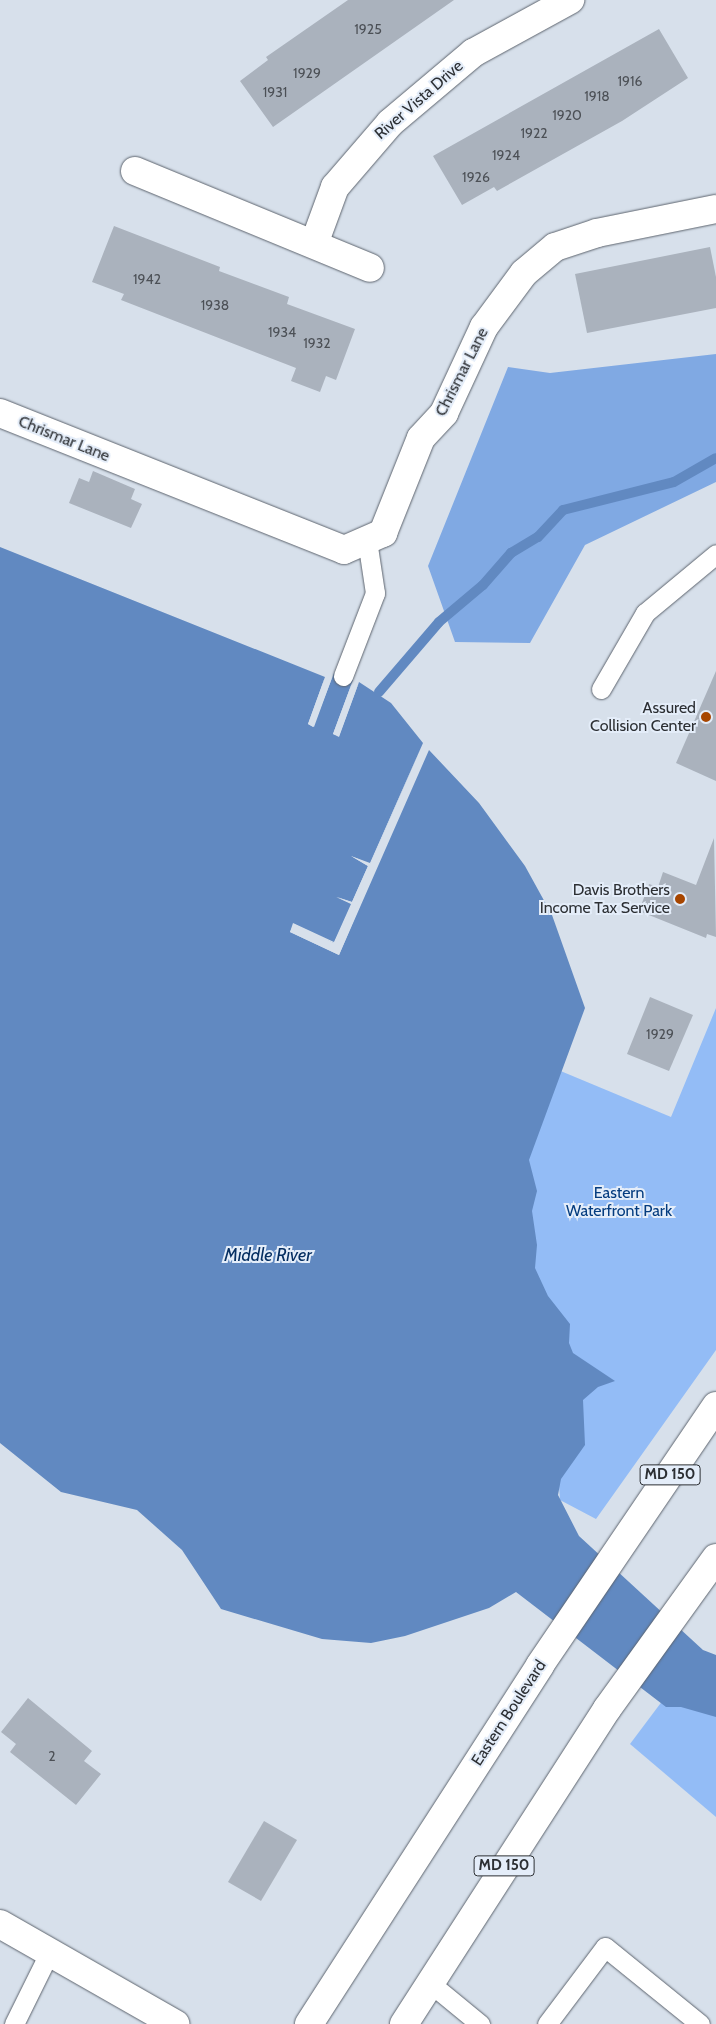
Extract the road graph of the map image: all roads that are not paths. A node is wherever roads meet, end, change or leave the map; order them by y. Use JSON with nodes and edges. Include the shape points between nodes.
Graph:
{"nodes":[{"id":1,"x":570,"y":0,"type":"edge"},
{"id":2,"x":135,"y":172,"type":"dead end"},
{"id":3,"x":716,"y":209,"type":"edge"},
{"id":4,"x":314,"y":244,"type":"junction"},
{"id":5,"x":370,"y":268,"type":"dead end"},
{"id":6,"x":0,"y":413,"type":"edge"},
{"id":7,"x":368,"y":540,"type":"junction"},
{"id":8,"x":716,"y":554,"type":"edge"},
{"id":9,"x":343,"y":676,"type":"dead end"},
{"id":10,"x":601,"y":689,"type":"dead end"},
{"id":11,"x":716,"y":1406,"type":"edge"},
{"id":12,"x":716,"y":1558,"type":"edge"},
{"id":13,"x":0,"y":1924,"type":"edge"},
{"id":14,"x":50,"y":1951,"type":"junction"},
{"id":15,"x":430,"y":1983,"type":"junction"},
{"id":16,"x":14,"y":2024,"type":"edge"},
{"id":17,"x":175,"y":2024,"type":"edge"},
{"id":18,"x":309,"y":2024,"type":"edge"},
{"id":19,"x":404,"y":2024,"type":"edge"},
{"id":20,"x":480,"y":2024,"type":"edge"},
{"id":21,"x":546,"y":2024,"type":"edge"},
{"id":22,"x":700,"y":2024,"type":"edge"}],
"edges":[{"from":1,"to":4,"type":"street","name":"River Vista Drive","via":[[473,53],[390,123],[335,187]]},
{"from":2,"to":4,"type":"street"},
{"from":3,"to":7,"type":"street","name":"Chrismar Lane","via":[[588,236],[555,247],[524,272],[503,296],[484,327],[444,413],[421,438],[383,533]]},
{"from":4,"to":5,"type":"street"},
{"from":6,"to":7,"type":"street","name":"Chrismar Lane","via":[[344,550]]},
{"from":7,"to":9,"type":"lane","via":[[375,593]]},
{"from":8,"to":10,"type":"lane","via":[[645,613]]},
{"from":11,"to":18,"type":"street","name":"Eastern Boulevard","number":"MD 150","via":[[540,1665]]},
{"from":12,"to":15,"type":"street","number":"MD 150","via":[[607,1709]]},
{"from":13,"to":14,"type":"street"},
{"from":14,"to":16,"type":"lane"},
{"from":14,"to":17,"type":"street"},
{"from":15,"to":19,"type":"street","number":"MD 150"},
{"from":15,"to":20,"type":"lane"},
{"from":21,"to":22,"type":"lane","via":[[605,1947]]}]}
